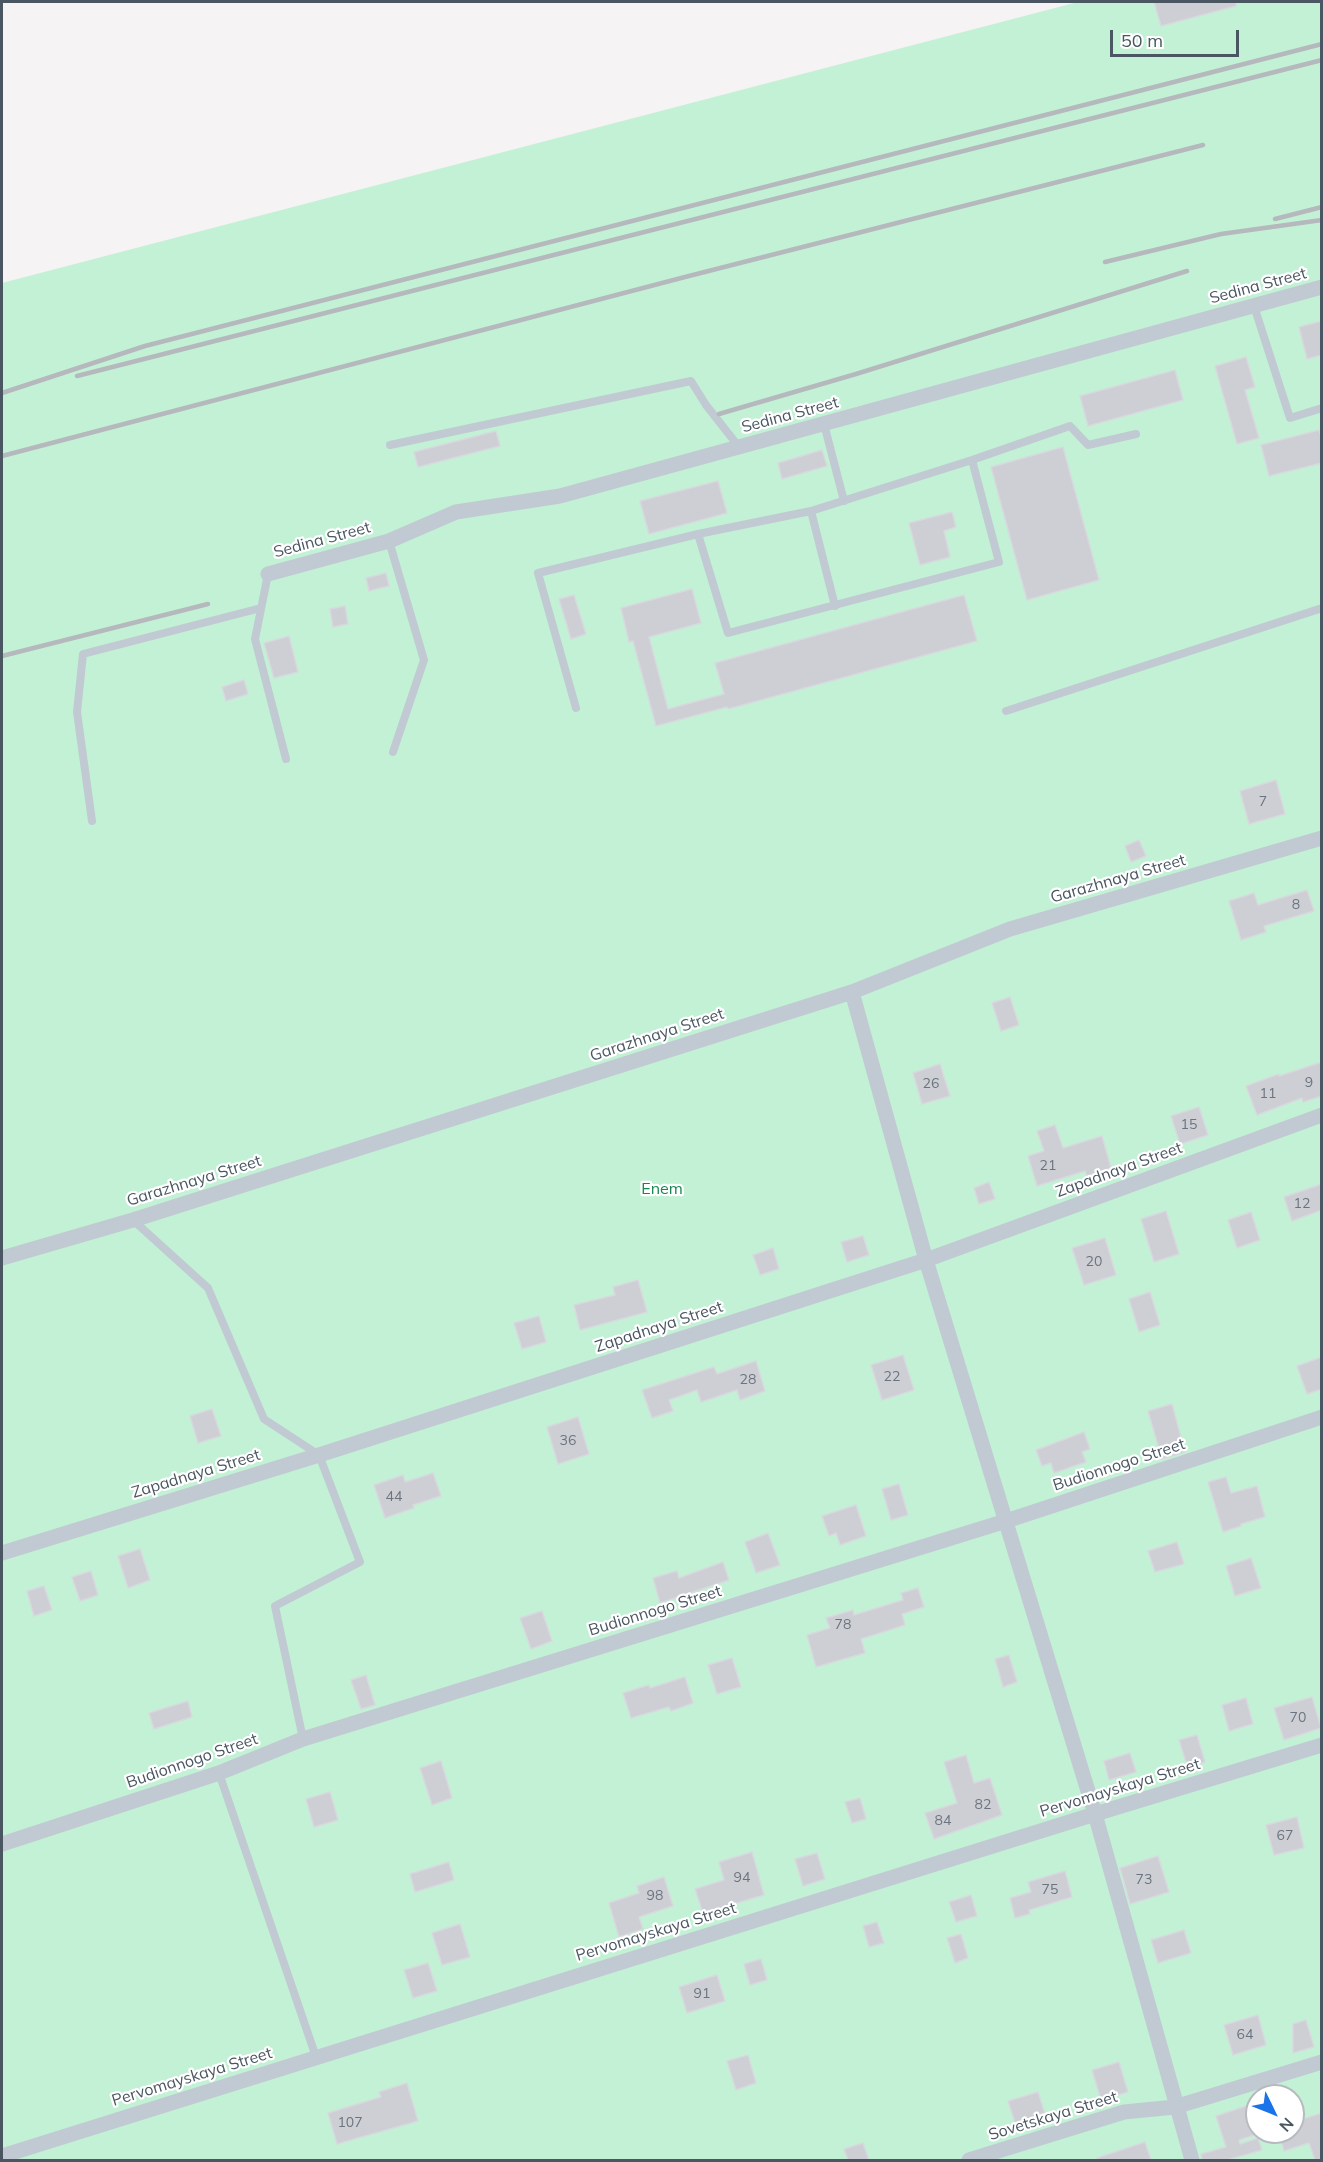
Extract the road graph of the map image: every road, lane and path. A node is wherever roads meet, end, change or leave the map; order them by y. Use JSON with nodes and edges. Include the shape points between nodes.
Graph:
{"nodes":[{"id":1,"x":1322,"y":287,"type":"edge"},
{"id":2,"x":1254,"y":306,"type":"junction"},
{"id":3,"x":1322,"y":408,"type":"edge"},
{"id":4,"x":824,"y":424,"type":"junction"},
{"id":5,"x":1136,"y":434,"type":"dead end"},
{"id":6,"x":390,"y":445,"type":"dead end"},
{"id":7,"x":739,"y":447,"type":"junction"},
{"id":8,"x":972,"y":460,"type":"junction"},
{"id":9,"x":844,"y":501,"type":"junction"},
{"id":10,"x":811,"y":511,"type":"junction"},
{"id":11,"x":698,"y":534,"type":"junction"},
{"id":12,"x":389,"y":541,"type":"junction"},
{"id":13,"x":268,"y":574,"type":"joint"},
{"id":14,"x":835,"y":606,"type":"junction"},
{"id":15,"x":261,"y":608,"type":"junction"},
{"id":16,"x":1322,"y":608,"type":"edge"},
{"id":17,"x":576,"y":708,"type":"dead end"},
{"id":18,"x":1006,"y":711,"type":"dead end"},
{"id":19,"x":393,"y":752,"type":"dead end"},
{"id":20,"x":286,"y":759,"type":"dead end"},
{"id":21,"x":92,"y":821,"type":"dead end"},
{"id":22,"x":1322,"y":838,"type":"edge"},
{"id":23,"x":852,"y":992,"type":"junction"},
{"id":24,"x":1322,"y":1115,"type":"edge"},
{"id":25,"x":133,"y":1220,"type":"junction"},
{"id":26,"x":2,"y":1258,"type":"edge"},
{"id":27,"x":926,"y":1260,"type":"junction"},
{"id":28,"x":1322,"y":1417,"type":"edge"},
{"id":29,"x":319,"y":1455,"type":"junction"},
{"id":30,"x":1006,"y":1521,"type":"junction"},
{"id":31,"x":2,"y":1553,"type":"edge"},
{"id":32,"x":303,"y":1739,"type":"junction"},
{"id":33,"x":1322,"y":1745,"type":"edge"},
{"id":34,"x":219,"y":1773,"type":"junction"},
{"id":35,"x":1095,"y":1814,"type":"junction"},
{"id":36,"x":2,"y":1844,"type":"edge"},
{"id":37,"x":316,"y":2057,"type":"junction"},
{"id":38,"x":1322,"y":2062,"type":"edge"},
{"id":39,"x":1175,"y":2107,"type":"junction"},
{"id":40,"x":2,"y":2156,"type":"edge"},
{"id":41,"x":969,"y":2160,"type":"edge"},
{"id":42,"x":1192,"y":2160,"type":"edge"}],
"edges":[{"from":1,"to":2,"type":"street","name":"Sedina Street"},
{"from":2,"to":3,"type":"lane","via":[[1290,418]]},
{"from":2,"to":4,"type":"street","name":"Sedina Street"},
{"from":4,"to":7,"type":"street","name":"Sedina Street"},
{"from":4,"to":9,"type":"lane"},
{"from":5,"to":8,"type":"lane","via":[[1088,445],[1070,426]]},
{"from":6,"to":7,"type":"lane","via":[[691,381]]},
{"from":7,"to":12,"type":"street","name":"Sedina Street","via":[[560,496],[456,512]]},
{"from":8,"to":9,"type":"lane"},
{"from":8,"to":14,"type":"lane","via":[[999,562]]},
{"from":9,"to":10,"type":"lane"},
{"from":10,"to":11,"type":"lane"},
{"from":10,"to":14,"type":"lane"},
{"from":11,"to":14,"type":"lane","via":[[728,633]]},
{"from":11,"to":17,"type":"lane","via":[[538,573]]},
{"from":12,"to":13,"type":"street","name":"Sedina Street"},
{"from":12,"to":19,"type":"lane","via":[[424,660]]},
{"from":13,"to":15,"type":"lane"},
{"from":15,"to":20,"type":"lane","via":[[255,639]]},
{"from":15,"to":21,"type":"lane","via":[[83,654],[77,712]]},
{"from":16,"to":18,"type":"lane"},
{"from":22,"to":23,"type":"street","name":"Garazhnaya Street","via":[[1010,929]]},
{"from":23,"to":25,"type":"street","name":"Garazhnaya Street"},
{"from":23,"to":27,"type":"street"},
{"from":24,"to":27,"type":"street","name":"Zapadnaya Street"},
{"from":25,"to":26,"type":"street","name":"Garazhnaya Street"},
{"from":25,"to":29,"type":"lane","via":[[208,1288],[264,1419]]},
{"from":27,"to":29,"type":"street","name":"Zapadnaya Street"},
{"from":27,"to":30,"type":"street"},
{"from":28,"to":30,"type":"street","name":"Budionnogo Street"},
{"from":29,"to":31,"type":"street","name":"Zapadnaya Street"},
{"from":29,"to":32,"type":"lane","via":[[360,1562],[275,1606]]},
{"from":30,"to":32,"type":"street","name":"Budionnogo Street"},
{"from":30,"to":35,"type":"street"},
{"from":32,"to":34,"type":"street","name":"Budionnogo Street"},
{"from":33,"to":35,"type":"street","name":"Pervomayskaya Street"},
{"from":34,"to":36,"type":"street","name":"Budionnogo Street"},
{"from":34,"to":37,"type":"lane"},
{"from":35,"to":37,"type":"street","name":"Pervomayskaya Street"},
{"from":35,"to":39,"type":"street"},
{"from":37,"to":40,"type":"street","name":"Pervomayskaya Street"},
{"from":38,"to":39,"type":"street","name":"Sovetskaya Street"},
{"from":39,"to":41,"type":"street","name":"Sovetskaya Street","via":[[1124,2112]]},
{"from":39,"to":42,"type":"street"}]}
